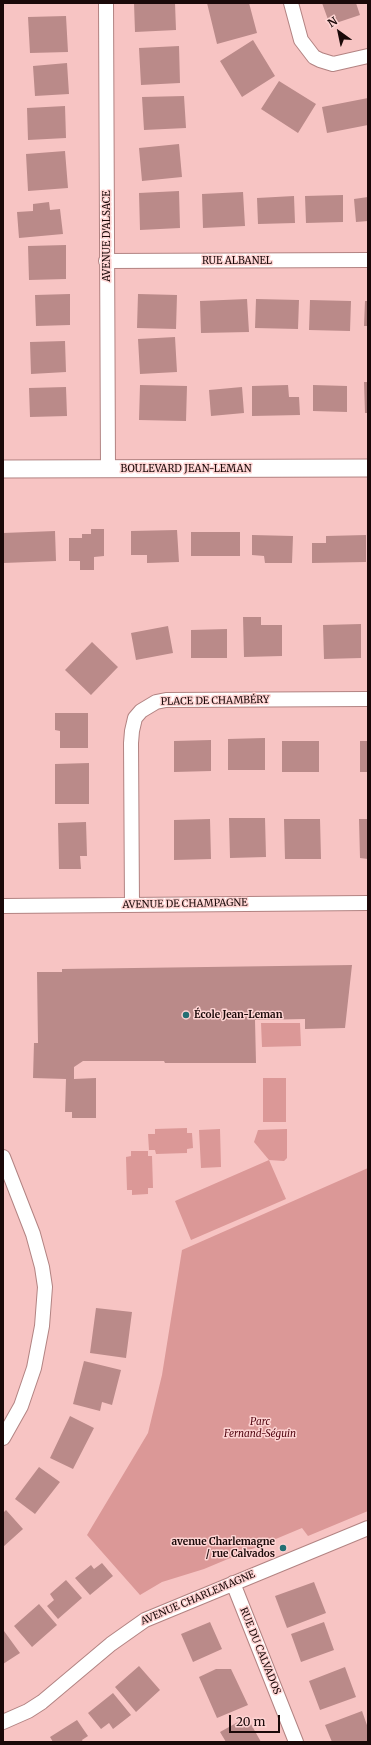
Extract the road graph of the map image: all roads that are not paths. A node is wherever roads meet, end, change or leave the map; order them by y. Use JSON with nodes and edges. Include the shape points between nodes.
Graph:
{"nodes":[{"id":1,"x":106,"y":3,"type":"edge"},
{"id":2,"x":291,"y":3,"type":"edge"},
{"id":3,"x":368,"y":56,"type":"edge"},
{"id":4,"x":368,"y":260,"type":"edge"},
{"id":5,"x":106,"y":261,"type":"junction"},
{"id":6,"x":368,"y":468,"type":"edge"},
{"id":7,"x":3,"y":469,"type":"edge"},
{"id":8,"x":108,"y":469,"type":"junction"},
{"id":9,"x":368,"y":699,"type":"edge"},
{"id":10,"x":368,"y":903,"type":"edge"},
{"id":11,"x":132,"y":905,"type":"junction"},
{"id":12,"x":3,"y":906,"type":"edge"},
{"id":13,"x":3,"y":1156,"type":"edge"},
{"id":14,"x":3,"y":1438,"type":"edge"},
{"id":15,"x":368,"y":1528,"type":"edge"},
{"id":16,"x":232,"y":1583,"type":"junction"},
{"id":17,"x":3,"y":1722,"type":"edge"},
{"id":18,"x":296,"y":1742,"type":"edge"}],
"edges":[{"from":1,"to":5,"type":"street","name":"AVENUE D'ALSACE"},
{"from":2,"to":3,"type":"street","via":[[301,40],[314,57],[333,64]]},
{"from":4,"to":5,"type":"street","name":"RUE ALBANEL"},
{"from":5,"to":8,"type":"street","name":"AVENUE D'ALSACE"},
{"from":6,"to":8,"type":"street","name":"BOULEVARD JEAN-LEMAN"},
{"from":7,"to":8,"type":"street","name":"BOULEVARD JEAN-LEMAN"},
{"from":9,"to":11,"type":"street","name":"PLACE DE CHAMBÉRY","via":[[166,700],[156,702],[141,711],[135,718],[131,743]]},
{"from":10,"to":11,"type":"street","name":"AVENUE DE CHAMPAGNE"},
{"from":11,"to":12,"type":"street","name":"AVENUE DE CHAMPAGNE"},
{"from":13,"to":14,"type":"street","via":[[33,1234],[45,1287],[41,1333],[34,1368],[20,1406]]},
{"from":15,"to":16,"type":"street","name":"AVENUE CHARLEMAGNE"},
{"from":16,"to":17,"type":"street","name":"AVENUE CHARLEMAGNE","via":[[145,1620],[111,1644],[42,1702]]},
{"from":16,"to":18,"type":"street","name":"RUE DU CALVADOS"}]}
